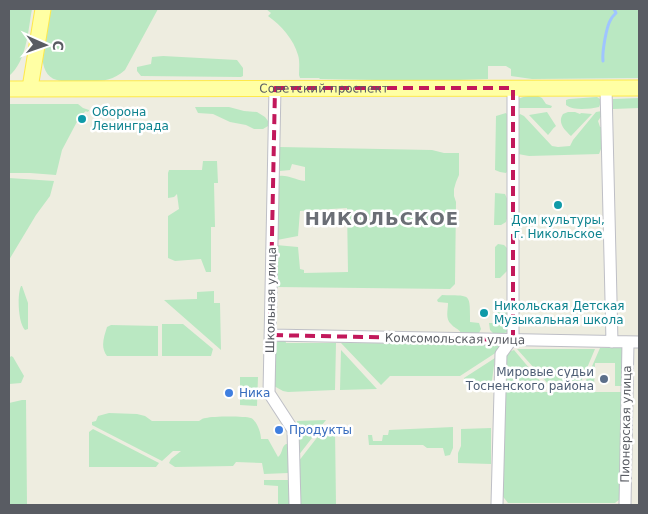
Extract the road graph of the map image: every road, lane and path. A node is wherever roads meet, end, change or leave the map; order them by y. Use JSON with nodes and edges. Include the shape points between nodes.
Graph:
{"nodes":[{"id":1,"x":43,"y":9,"type":"edge"},
{"id":2,"x":30,"y":88,"type":"junction"},
{"id":3,"x":275,"y":88,"type":"junction"},
{"id":4,"x":513,"y":88,"type":"junction"},
{"id":5,"x":606,"y":88,"type":"junction"},
{"id":6,"x":639,"y":88,"type":"edge"},
{"id":7,"x":9,"y":89,"type":"edge"},
{"id":8,"x":270,"y":335,"type":"junction"},
{"id":9,"x":513,"y":340,"type":"junction"},
{"id":10,"x":612,"y":342,"type":"junction"},
{"id":11,"x":633,"y":342,"type":"edge"},
{"id":12,"x":497,"y":504,"type":"edge"},
{"id":13,"x":295,"y":505,"type":"edge"},
{"id":14,"x":625,"y":505,"type":"edge"}],
"edges":[{"from":1,"to":2,"type":"main road"},
{"from":2,"to":3,"type":"main road","name":"Советский проспект"},
{"from":2,"to":7,"type":"main road","name":"Советский проспект"},
{"from":3,"to":4,"type":"main road","name":"Советский проспект"},
{"from":3,"to":8,"type":"street","name":"Школьная улица"},
{"from":4,"to":5,"type":"main road","name":"Советский проспект"},
{"from":4,"to":9,"type":"street"},
{"from":5,"to":6,"type":"main road","name":"Советский проспект"},
{"from":5,"to":10,"type":"street"},
{"from":8,"to":9,"type":"street","name":"Комсомольская улица"},
{"from":8,"to":13,"type":"street","name":"Школьная улица","via":[[269,393],[294,430]]},
{"from":9,"to":10,"type":"street","name":"Комсомольская улица"},
{"from":9,"to":12,"type":"street","via":[[501,354]]},
{"from":10,"to":11,"type":"street","name":"Комсомольская улица"},
{"from":11,"to":14,"type":"street","name":"Пионерская улица"}]}
